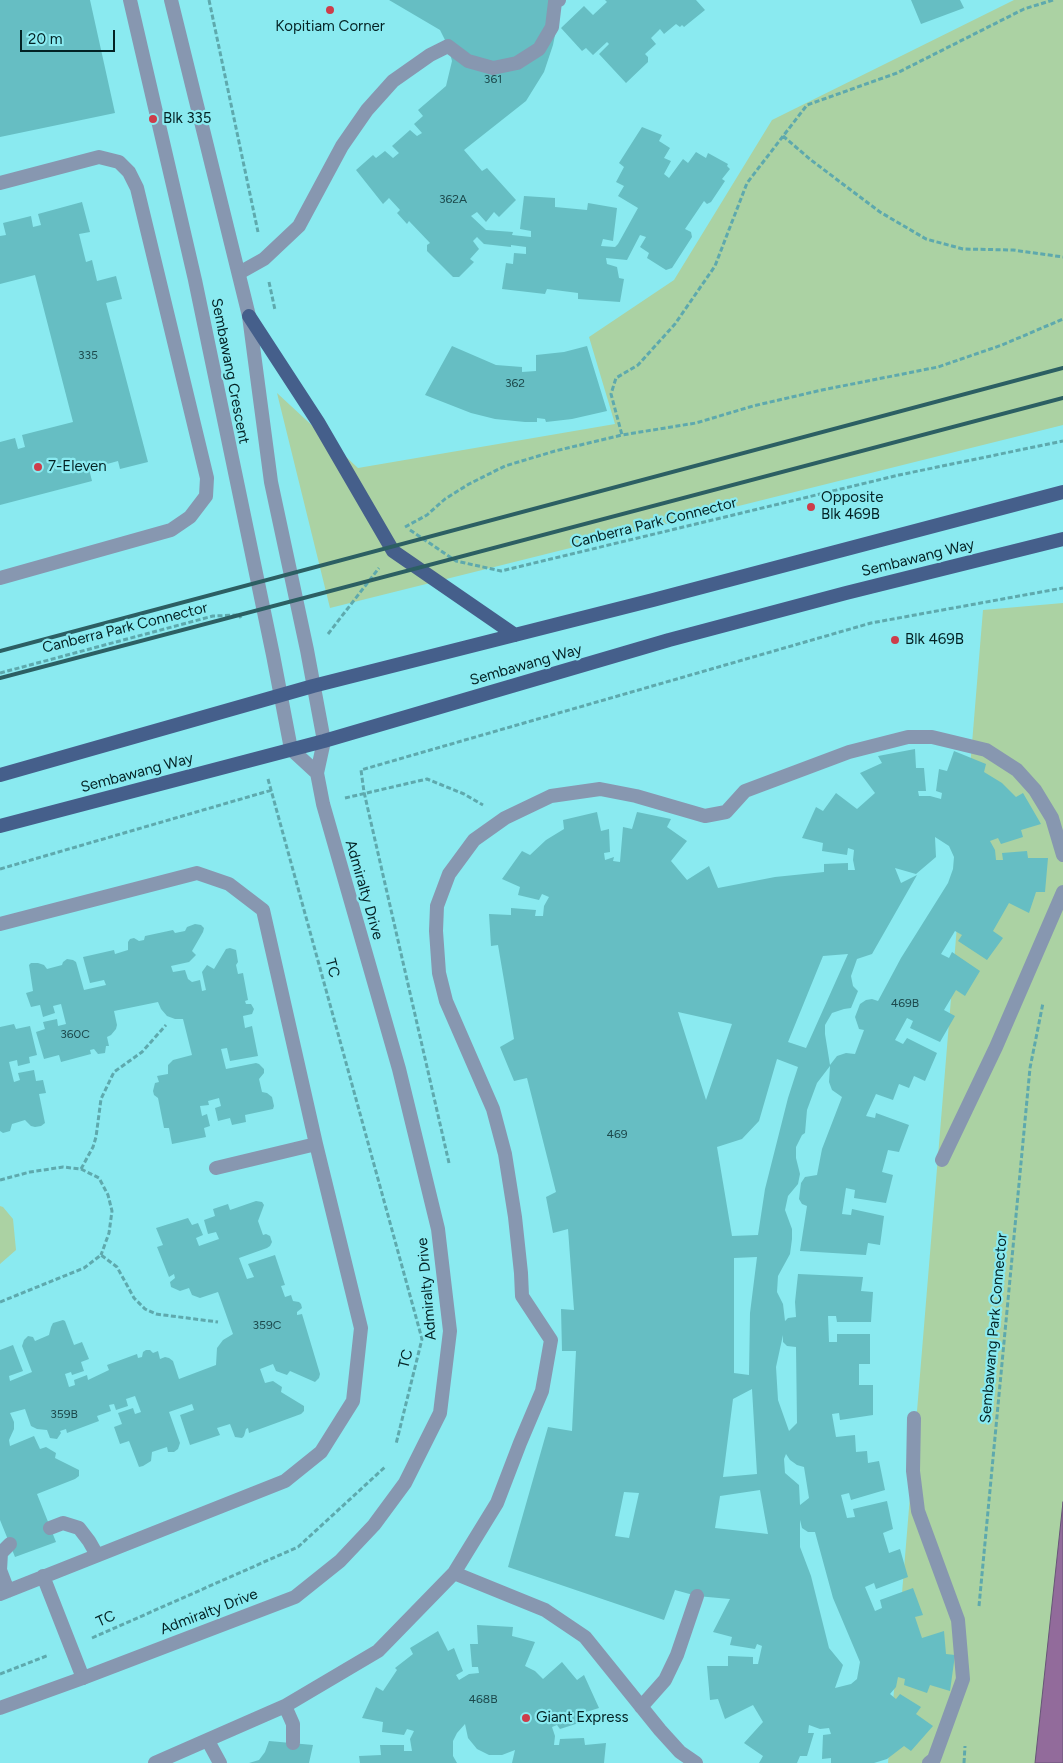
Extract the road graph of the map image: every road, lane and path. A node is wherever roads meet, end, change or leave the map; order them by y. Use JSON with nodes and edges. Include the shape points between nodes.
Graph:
{"nodes":[{"id":1,"x":130,"y":0,"type":"edge"},
{"id":2,"x":171,"y":0,"type":"edge"},
{"id":3,"x":1053,"y":0,"type":"edge"},
{"id":4,"x":557,"y":1,"type":"edge"},
{"id":5,"x":783,"y":136,"type":"junction"},
{"id":6,"x":0,"y":183,"type":"edge"},
{"id":7,"x":1063,"y":257,"type":"edge"},
{"id":8,"x":239,"y":273,"type":"junction"},
{"id":9,"x":249,"y":316,"type":"junction"},
{"id":10,"x":1063,"y":319,"type":"edge"},
{"id":11,"x":622,"y":435,"type":"junction"},
{"id":12,"x":1063,"y":441,"type":"edge"},
{"id":13,"x":1063,"y":492,"type":"edge"},
{"id":14,"x":406,"y":527,"type":"junction"},
{"id":15,"x":1063,"y":539,"type":"edge"},
{"id":16,"x":393,"y":551,"type":"junction"},
{"id":17,"x":0,"y":578,"type":"edge"},
{"id":18,"x":1063,"y":588,"type":"edge"},
{"id":19,"x":243,"y":621,"type":"dead end"},
{"id":20,"x":515,"y":635,"type":"junction"},
{"id":21,"x":323,"y":640,"type":"dead end"},
{"id":22,"x":0,"y":672,"type":"edge"},
{"id":23,"x":313,"y":686,"type":"junction"},
{"id":24,"x":280,"y":695,"type":"junction"},
{"id":25,"x":324,"y":740,"type":"junction"},
{"id":26,"x":291,"y":749,"type":"junction"},
{"id":27,"x":360,"y":770,"type":"dead end"},
{"id":28,"x":317,"y":774,"type":"junction"},
{"id":29,"x":0,"y":775,"type":"edge"},
{"id":30,"x":267,"y":777,"type":"dead end"},
{"id":31,"x":272,"y":790,"type":"junction"},
{"id":32,"x":323,"y":804,"type":"junction"},
{"id":33,"x":505,"y":818,"type":"junction"},
{"id":34,"x":0,"y":826,"type":"edge"},
{"id":35,"x":1063,"y":855,"type":"edge"},
{"id":36,"x":0,"y":869,"type":"edge"},
{"id":37,"x":1063,"y":892,"type":"edge"},
{"id":38,"x":0,"y":924,"type":"edge"},
{"id":39,"x":1043,"y":1001,"type":"dead end"},
{"id":40,"x":166,"y":1024,"type":"dead end"},
{"id":41,"x":316,"y":1144,"type":"junction"},
{"id":42,"x":942,"y":1160,"type":"dead end"},
{"id":43,"x":216,"y":1168,"type":"dead end"},
{"id":44,"x":81,"y":1169,"type":"junction"},
{"id":45,"x":0,"y":1180,"type":"edge"},
{"id":46,"x":101,"y":1255,"type":"junction"},
{"id":47,"x":0,"y":1302,"type":"edge"},
{"id":48,"x":218,"y":1322,"type":"dead end"},
{"id":49,"x":914,"y":1418,"type":"dead end"},
{"id":50,"x":394,"y":1452,"type":"dead end"},
{"id":51,"x":392,"y":1461,"type":"dead end"},
{"id":52,"x":50,"y":1528,"type":"dead end"},
{"id":53,"x":10,"y":1544,"type":"dead end"},
{"id":54,"x":96,"y":1556,"type":"junction"},
{"id":55,"x":454,"y":1573,"type":"junction"},
{"id":56,"x":43,"y":1576,"type":"junction"},
{"id":57,"x":4,"y":1592,"type":"edge"},
{"id":58,"x":697,"y":1596,"type":"dead end"},
{"id":59,"x":978,"y":1607,"type":"dead end"},
{"id":60,"x":71,"y":1647,"type":"junction"},
{"id":61,"x":0,"y":1674,"type":"edge"},
{"id":62,"x":83,"y":1678,"type":"junction"},
{"id":63,"x":286,"y":1706,"type":"junction"},
{"id":64,"x":641,"y":1707,"type":"junction"},
{"id":65,"x":0,"y":1708,"type":"edge"},
{"id":66,"x":208,"y":1741,"type":"junction"},
{"id":67,"x":293,"y":1743,"type":"dead end"},
{"id":68,"x":965,"y":1744,"type":"dead end"},
{"id":69,"x":155,"y":1763,"type":"edge"},
{"id":70,"x":220,"y":1763,"type":"edge"},
{"id":71,"x":696,"y":1763,"type":"edge"},
{"id":72,"x":929,"y":1763,"type":"edge"},
{"id":73,"x":964,"y":1763,"type":"edge"}],
"edges":[{"from":1,"to":24,"type":"street","name":"Sembawang Crescent","via":[[195,280]]},
{"from":2,"to":8,"type":"street","name":"Sembawang Crescent"},
{"from":3,"to":5,"type":"path","via":[[1024,9],[897,73],[807,105]]},
{"from":4,"to":8,"type":"street","via":[[552,27],[539,49],[517,63],[493,68],[468,61],[448,46],[393,81],[367,110],[342,146],[299,226],[264,259]]},
{"from":5,"to":7,"type":"path","via":[[880,212],[926,239],[963,249],[1013,250]]},
{"from":5,"to":11,"type":"path","via":[[747,183],[715,266],[675,324],[638,365],[616,378],[611,394]]},
{"from":6,"to":17,"type":"street","via":[[99,157],[119,162],[130,172],[137,188],[207,478],[206,496],[190,517],[171,530]]},
{"from":8,"to":9,"type":"street","name":"Sembawang Crescent"},
{"from":9,"to":16,"type":"main road","via":[[318,422]]},
{"from":9,"to":23,"type":"street","name":"Sembawang Crescent","via":[[271,482]]},
{"from":10,"to":11,"type":"path","via":[[1002,346],[938,367],[822,390],[696,423]]},
{"from":11,"to":14,"type":"path","via":[[505,466],[444,499]]},
{"from":12,"to":14,"type":"path","name":"Canberra Park Connector","via":[[899,475],[501,571],[456,561]]},
{"from":13,"to":20,"type":"main road","name":"Sembawang Way"},
{"from":14,"to":16,"type":"path"},
{"from":15,"to":25,"type":"main road","name":"Sembawang Way","via":[[669,640]]},
{"from":16,"to":20,"type":"main road"},
{"from":16,"to":21,"type":"path"},
{"from":18,"to":27,"type":"path","via":[[871,623]]},
{"from":19,"to":22,"type":"path","name":"Canberra Park Connector","via":[[239,615],[214,616]]},
{"from":20,"to":23,"type":"main road","name":"Sembawang Way"},
{"from":23,"to":24,"type":"main road","name":"Sembawang Way"},
{"from":23,"to":25,"type":"street","name":"Sembawang Crescent"},
{"from":24,"to":26,"type":"street","name":"Sembawang Crescent"},
{"from":24,"to":29,"type":"main road","name":"Sembawang Way"},
{"from":25,"to":26,"type":"main road","name":"Sembawang Way"},
{"from":25,"to":28,"type":"street","name":"Admiralty Drive"},
{"from":26,"to":28,"type":"street"},
{"from":26,"to":34,"type":"main road","name":"Sembawang Way"},
{"from":28,"to":32,"type":"street","name":"Admiralty Drive"},
{"from":30,"to":31,"type":"path","name":"TC"},
{"from":31,"to":36,"type":"path"},
{"from":31,"to":50,"type":"path","name":"TC","via":[[422,1339]]},
{"from":32,"to":33,"type":"path","via":[[427,779],[464,794]]},
{"from":32,"to":62,"type":"street","name":"Admiralty Drive","via":[[399,1069],[438,1229],[450,1331],[440,1413],[405,1483],[374,1525],[340,1561],[295,1596]]},
{"from":33,"to":35,"type":"street","via":[[551,796],[600,789],[705,816],[726,812],[745,791],[849,752],[908,737],[932,737],[986,750],[1017,770],[1035,790],[1052,818]]},
{"from":33,"to":55,"type":"street","via":[[474,840],[449,874],[437,906],[439,973],[446,1000],[494,1109],[515,1217],[522,1296],[551,1340],[542,1391],[497,1504]]},
{"from":37,"to":42,"type":"street","via":[[996,1047]]},
{"from":38,"to":41,"type":"street","via":[[198,873],[229,884],[263,910]]},
{"from":39,"to":59,"type":"path","name":"Sembawang Park Connector","via":[[1030,1068]]},
{"from":40,"to":44,"type":"path","via":[[142,1052],[114,1072],[101,1099],[93,1147]]},
{"from":41,"to":43,"type":"street"},
{"from":41,"to":54,"type":"street","via":[[362,1328],[353,1402],[321,1452],[284,1481]]},
{"from":44,"to":45,"type":"path","via":[[63,1167]]},
{"from":44,"to":46,"type":"path","via":[[99,1178],[112,1211]]},
{"from":46,"to":47,"type":"path","via":[[84,1268]]},
{"from":46,"to":48,"type":"path","via":[[117,1267],[134,1298],[145,1308],[156,1314]]},
{"from":49,"to":72,"type":"street","via":[[913,1470],[918,1512],[958,1620],[963,1679],[934,1759]]},
{"from":51,"to":60,"type":"path","name":"TC","via":[[298,1547]]},
{"from":52,"to":54,"type":"street","via":[[63,1523],[79,1528]]},
{"from":53,"to":57,"type":"street","via":[[2,1553],[0,1570]]},
{"from":54,"to":56,"type":"street"},
{"from":55,"to":63,"type":"street","via":[[378,1651]]},
{"from":55,"to":64,"type":"street","via":[[545,1610],[585,1637]]},
{"from":56,"to":57,"type":"street"},
{"from":56,"to":60,"type":"street"},
{"from":58,"to":64,"type":"street","via":[[665,1680]]},
{"from":60,"to":61,"type":"path","name":"TC"},
{"from":60,"to":62,"type":"street"},
{"from":62,"to":65,"type":"street","name":"Admiralty Drive"},
{"from":63,"to":66,"type":"street"},
{"from":63,"to":67,"type":"street","via":[[293,1724]]},
{"from":64,"to":71,"type":"street","via":[[680,1752]]},
{"from":66,"to":69,"type":"street"},
{"from":66,"to":70,"type":"street"},
{"from":68,"to":73,"type":"path"}]}
